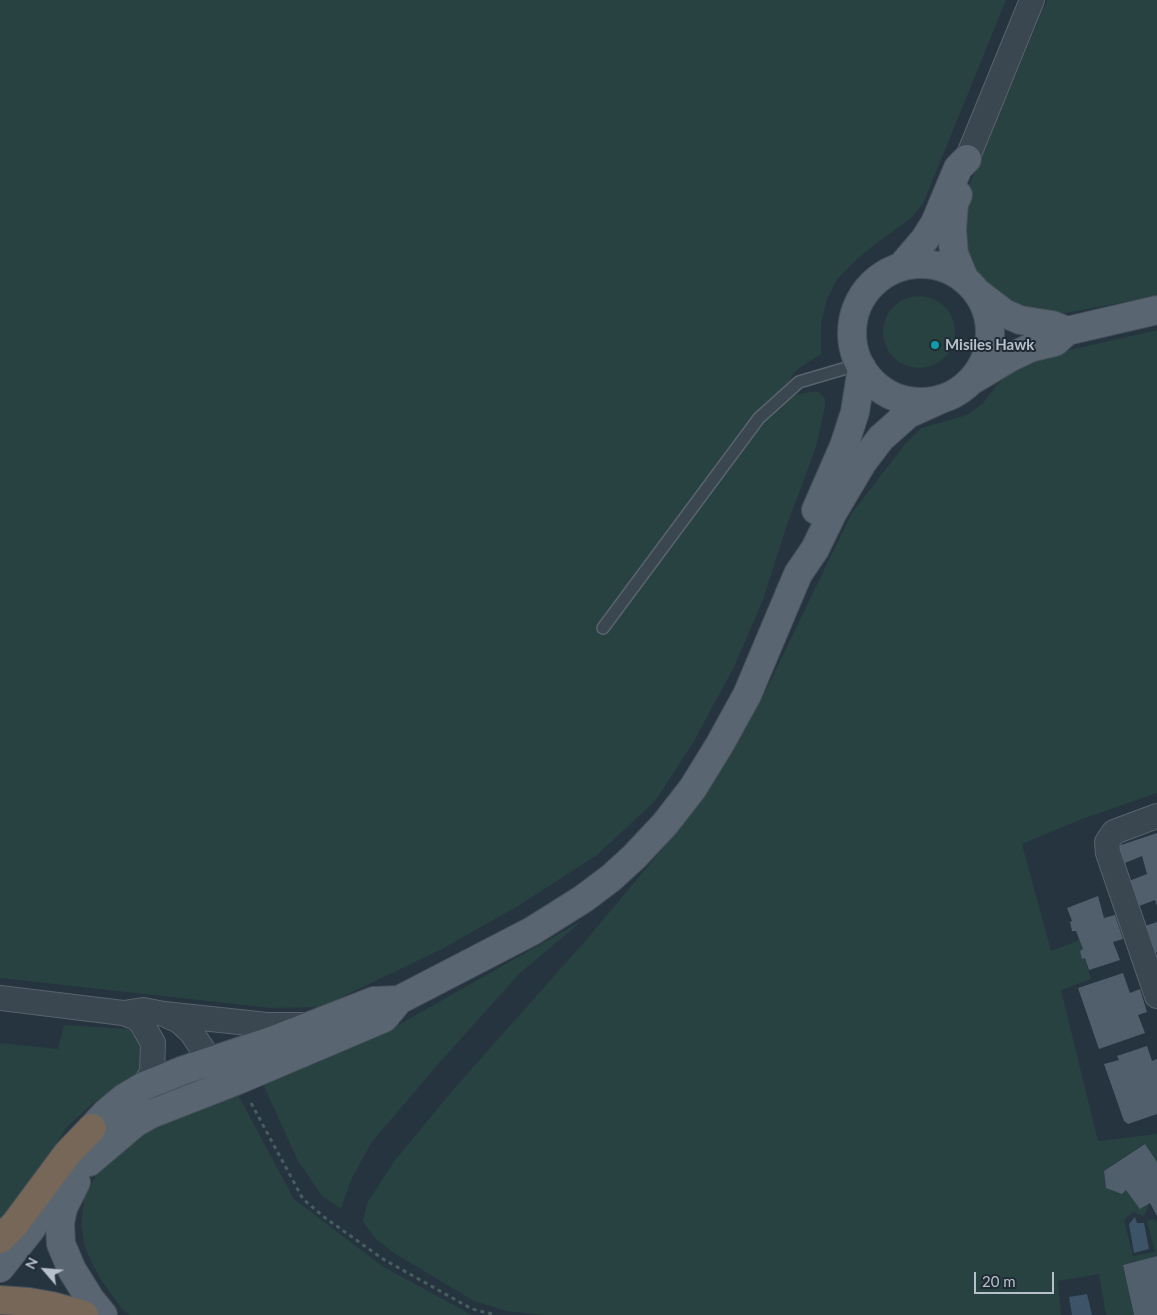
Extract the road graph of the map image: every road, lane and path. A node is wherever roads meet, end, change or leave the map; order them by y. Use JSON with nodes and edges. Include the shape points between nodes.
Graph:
{"nodes":[{"id":1,"x":1032,"y":0,"type":"edge"},
{"id":2,"x":967,"y":159,"type":"junction"},
{"id":3,"x":901,"y":266,"type":"junction"},
{"id":4,"x":970,"y":284,"type":"junction"},
{"id":5,"x":1157,"y":310,"type":"edge"},
{"id":6,"x":1067,"y":331,"type":"junction"},
{"id":7,"x":861,"y":366,"type":"junction"},
{"id":8,"x":970,"y":382,"type":"junction"},
{"id":9,"x":941,"y":399,"type":"junction"},
{"id":10,"x":798,"y":574,"type":"junction"},
{"id":11,"x":603,"y":628,"type":"dead end"},
{"id":12,"x":1157,"y":816,"type":"edge"},
{"id":13,"x":1157,"y":996,"type":"edge"},
{"id":14,"x":0,"y":998,"type":"edge"},
{"id":15,"x":399,"y":1000,"type":"junction"},
{"id":16,"x":123,"y":1013,"type":"junction"},
{"id":17,"x":164,"y":1014,"type":"junction"},
{"id":18,"x":313,"y":1025,"type":"junction"},
{"id":19,"x":210,"y":1060,"type":"junction"},
{"id":20,"x":238,"y":1080,"type":"junction"},
{"id":21,"x":144,"y":1086,"type":"junction"},
{"id":22,"x":92,"y":1128,"type":"junction"},
{"id":23,"x":89,"y":1162,"type":"junction"},
{"id":24,"x":0,"y":1239,"type":"edge"},
{"id":25,"x":0,"y":1268,"type":"edge"},
{"id":26,"x":0,"y":1300,"type":"edge"},
{"id":27,"x":84,"y":1315,"type":"edge"},
{"id":28,"x":103,"y":1315,"type":"edge"},
{"id":29,"x":496,"y":1315,"type":"edge"}],
"edges":[{"from":1,"to":2,"type":"street"},
{"from":2,"to":3,"type":"main road","via":[[958,168],[935,223]]},
{"from":2,"to":4,"type":"main road","via":[[969,172],[954,204],[952,230],[954,254]]},
{"from":3,"to":4,"type":"main road","via":[[934,265],[950,270]]},
{"from":3,"to":7,"type":"main road","via":[[873,284],[862,296],[855,312],[853,345]]},
{"from":4,"to":6,"type":"main road","via":[[1004,314]]},
{"from":4,"to":8,"type":"main road","via":[[984,305],[990,337],[987,354]]},
{"from":5,"to":6,"type":"main road"},
{"from":6,"to":8,"type":"main road","via":[[1055,342],[1010,357]]},
{"from":7,"to":9,"type":"main road","via":[[878,387],[892,396],[924,402]]},
{"from":7,"to":10,"type":"main road","via":[[856,412],[802,545]]},
{"from":7,"to":11,"type":"lane","via":[[799,382],[759,418]]},
{"from":8,"to":9,"type":"main road"},
{"from":9,"to":10,"type":"main road","via":[[908,414],[881,438],[846,488],[815,550]]},
{"from":10,"to":15,"type":"main road","via":[[747,695],[693,788],[665,824],[611,878],[583,898],[532,931]]},
{"from":12,"to":13,"type":"street","via":[[1114,832],[1107,842]]},
{"from":14,"to":16,"type":"street"},
{"from":15,"to":18,"type":"main road","via":[[374,1001]]},
{"from":15,"to":20,"type":"main road","via":[[384,1018]]},
{"from":16,"to":17,"type":"street","via":[[143,1010]]},
{"from":16,"to":21,"type":"street","via":[[141,1022],[153,1044],[152,1072]]},
{"from":17,"to":18,"type":"street","via":[[267,1025]]},
{"from":17,"to":19,"type":"street","via":[[191,1032]]},
{"from":18,"to":19,"type":"main road"},
{"from":19,"to":21,"type":"main road"},
{"from":19,"to":23,"type":"main road","via":[[211,1069],[204,1077],[136,1106],[111,1130]]},
{"from":20,"to":23,"type":"main road","via":[[151,1114],[135,1123]]},
{"from":20,"to":29,"type":"path","via":[[303,1199],[324,1218],[383,1259],[472,1309]]},
{"from":21,"to":22,"type":"main road","via":[[106,1113]]},
{"from":22,"to":24,"type":"highway","via":[[67,1154]]},
{"from":22,"to":25,"type":"main road","via":[[31,1229]]},
{"from":23,"to":28,"type":"main road","via":[[63,1208],[61,1244],[72,1270]]},
{"from":26,"to":27,"type":"highway","via":[[52,1306]]}]}
